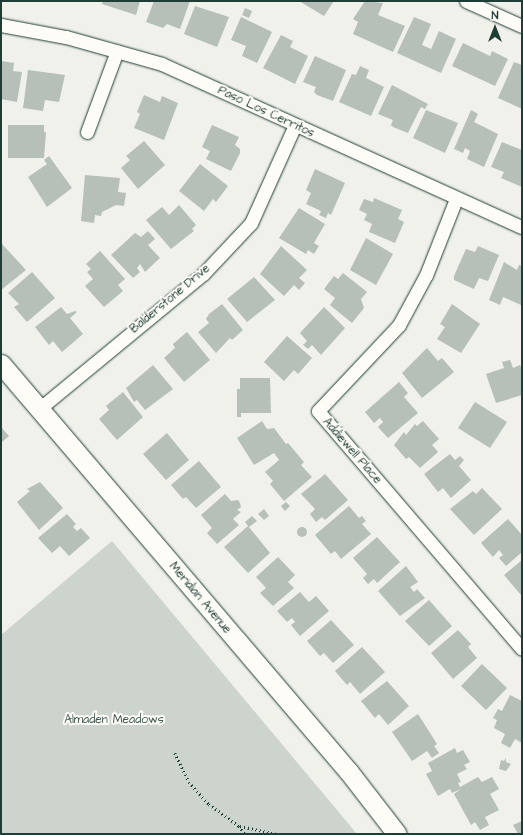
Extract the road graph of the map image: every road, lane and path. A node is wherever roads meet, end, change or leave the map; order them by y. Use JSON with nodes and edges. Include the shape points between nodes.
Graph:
{"nodes":[{"id":1,"x":466,"y":1,"type":"edge"},
{"id":2,"x":1,"y":25,"type":"edge"},
{"id":3,"x":522,"y":26,"type":"edge"},
{"id":4,"x":117,"y":51,"type":"junction"},
{"id":5,"x":294,"y":125,"type":"junction"},
{"id":6,"x":87,"y":132,"type":"dead end"},
{"id":7,"x":456,"y":199,"type":"junction"},
{"id":8,"x":522,"y":227,"type":"edge"},
{"id":9,"x":1,"y":364,"type":"edge"},
{"id":10,"x":39,"y":409,"type":"junction"},
{"id":11,"x":522,"y":649,"type":"edge"},
{"id":12,"x":175,"y":753,"type":"dead end"},
{"id":13,"x":239,"y":826,"type":"junction"},
{"id":14,"x":392,"y":829,"type":"edge"},
{"id":15,"x":245,"y":834,"type":"edge"},
{"id":16,"x":278,"y":834,"type":"edge"},
{"id":17,"x":404,"y":834,"type":"edge"}],
"edges":[{"from":1,"to":3,"type":"street"},
{"from":2,"to":4,"type":"street","name":"Paso Los Cerritos","via":[[66,37]]},
{"from":4,"to":5,"type":"street","name":"Paso Los Cerritos","via":[[162,64]]},
{"from":4,"to":6,"type":"street"},
{"from":5,"to":7,"type":"street","name":"Paso Los Cerritos"},
{"from":5,"to":10,"type":"street","name":"Balderstone Drive","via":[[251,223],[203,274]]},
{"from":7,"to":8,"type":"street","name":"Paso Los Cerritos"},
{"from":7,"to":11,"type":"street","name":"Addiewell Place","via":[[426,275],[399,325],[318,411]]},
{"from":9,"to":10,"type":"street","name":"Meridian Avenue"},
{"from":10,"to":14,"type":"street","name":"Meridian Avenue"},
{"from":12,"to":13,"type":"path","via":[[189,782],[209,804]]},
{"from":13,"to":15,"type":"path"},
{"from":13,"to":16,"type":"path"},
{"from":14,"to":17,"type":"street","name":"Meridian Avenue"}]}
